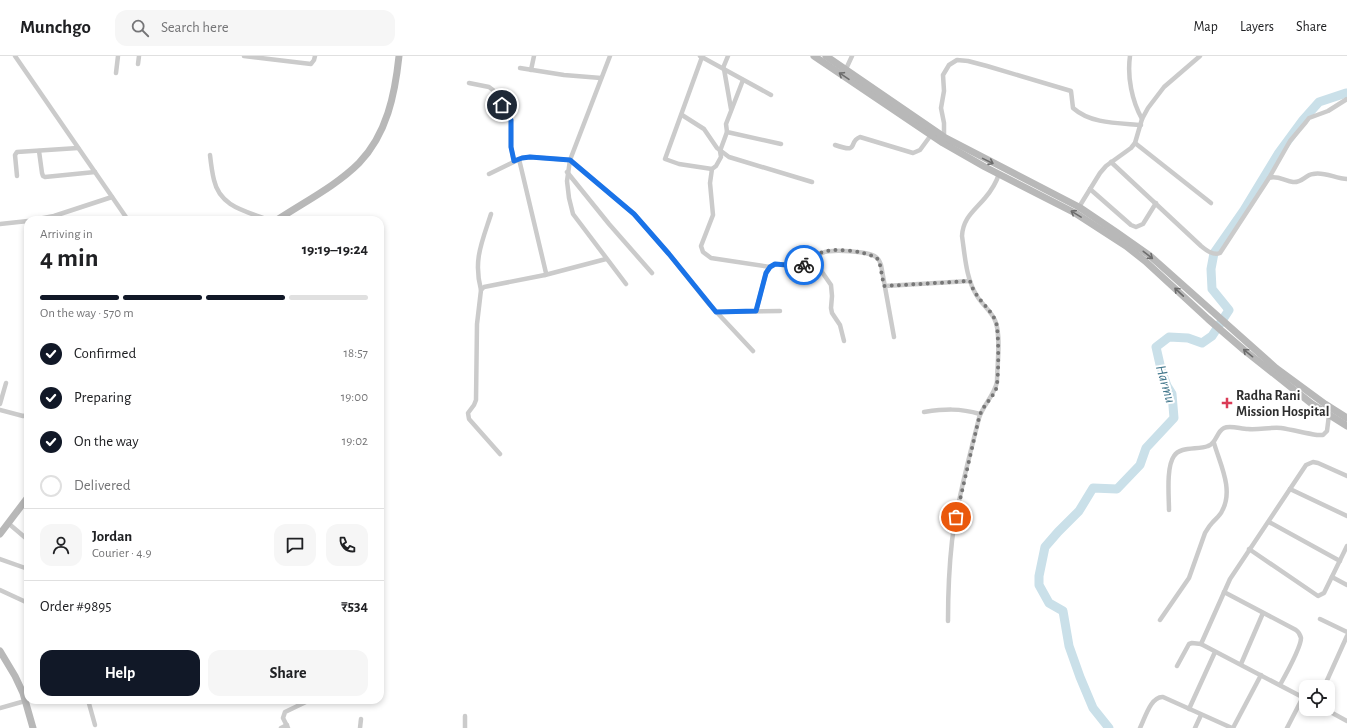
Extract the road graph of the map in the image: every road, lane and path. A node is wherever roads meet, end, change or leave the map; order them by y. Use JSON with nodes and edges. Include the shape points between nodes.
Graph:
{"nodes":[{"id":1,"x":15,"y":56,"type":"edge"},
{"id":2,"x":118,"y":56,"type":"edge"},
{"id":3,"x":139,"y":56,"type":"edge"},
{"id":4,"x":244,"y":56,"type":"edge"},
{"id":5,"x":315,"y":56,"type":"edge"},
{"id":6,"x":399,"y":56,"type":"edge"},
{"id":7,"x":534,"y":56,"type":"edge"},
{"id":8,"x":610,"y":56,"type":"edge"},
{"id":9,"x":728,"y":56,"type":"edge"},
{"id":10,"x":814,"y":56,"type":"edge"},
{"id":11,"x":826,"y":56,"type":"edge"},
{"id":12,"x":852,"y":56,"type":"edge"},
{"id":13,"x":1130,"y":56,"type":"edge"},
{"id":14,"x":1200,"y":56,"type":"edge"},
{"id":15,"x":701,"y":57,"type":"edge"},
{"id":16,"x":138,"y":64,"type":"dead end"},
{"id":17,"x":520,"y":68,"type":"dead end"},
{"id":18,"x":724,"y":69,"type":"junction"},
{"id":19,"x":846,"y":69,"type":"junction"},
{"id":20,"x":531,"y":70,"type":"junction"},
{"id":21,"x":116,"y":73,"type":"dead end"},
{"id":22,"x":602,"y":78,"type":"junction"},
{"id":23,"x":743,"y":80,"type":"junction"},
{"id":24,"x":469,"y":83,"type":"dead end"},
{"id":25,"x":771,"y":95,"type":"dead end"},
{"id":26,"x":1347,"y":99,"type":"edge"},
{"id":27,"x":731,"y":110,"type":"junction"},
{"id":28,"x":682,"y":115,"type":"junction"},
{"id":29,"x":1142,"y":119,"type":"junction"},
{"id":30,"x":1141,"y":125,"type":"junction"},
{"id":31,"x":727,"y":132,"type":"junction"},
{"id":32,"x":931,"y":135,"type":"junction"},
{"id":33,"x":944,"y":137,"type":"junction"},
{"id":34,"x":1135,"y":143,"type":"junction"},
{"id":35,"x":781,"y":144,"type":"dead end"},
{"id":36,"x":835,"y":144,"type":"dead end"},
{"id":37,"x":78,"y":148,"type":"junction"},
{"id":38,"x":39,"y":151,"type":"junction"},
{"id":39,"x":720,"y":151,"type":"junction"},
{"id":40,"x":210,"y":155,"type":"dead end"},
{"id":41,"x":516,"y":160,"type":"junction"},
{"id":42,"x":570,"y":160,"type":"junction"},
{"id":43,"x":1111,"y":162,"type":"junction"},
{"id":44,"x":712,"y":169,"type":"junction"},
{"id":45,"x":95,"y":172,"type":"junction"},
{"id":46,"x":567,"y":172,"type":"junction"},
{"id":47,"x":489,"y":174,"type":"dead end"},
{"id":48,"x":999,"y":174,"type":"junction"},
{"id":49,"x":17,"y":176,"type":"dead end"},
{"id":50,"x":1269,"y":178,"type":"junction"},
{"id":51,"x":1347,"y":179,"type":"edge"},
{"id":52,"x":812,"y":182,"type":"dead end"},
{"id":53,"x":1090,"y":189,"type":"junction"},
{"id":54,"x":112,"y":197,"type":"junction"},
{"id":55,"x":1156,"y":203,"type":"junction"},
{"id":56,"x":1211,"y":203,"type":"dead end"},
{"id":57,"x":1079,"y":207,"type":"junction"},
{"id":58,"x":491,"y":214,"type":"dead end"},
{"id":59,"x":54,"y":216,"type":"edge"},
{"id":60,"x":125,"y":216,"type":"edge"},
{"id":61,"x":259,"y":216,"type":"edge"},
{"id":62,"x":283,"y":216,"type":"edge"},
{"id":63,"x":24,"y":221,"type":"edge"},
{"id":64,"x":0,"y":224,"type":"edge"},
{"id":65,"x":813,"y":258,"type":"junction"},
{"id":66,"x":606,"y":259,"type":"junction"},
{"id":67,"x":770,"y":267,"type":"junction"},
{"id":68,"x":652,"y":273,"type":"dead end"},
{"id":69,"x":545,"y":275,"type":"junction"},
{"id":70,"x":970,"y":281,"type":"junction"},
{"id":71,"x":626,"y":284,"type":"dead end"},
{"id":72,"x":884,"y":286,"type":"junction"},
{"id":73,"x":481,"y":290,"type":"junction"},
{"id":74,"x":756,"y":311,"type":"junction"},
{"id":75,"x":780,"y":311,"type":"dead end"},
{"id":76,"x":716,"y":312,"type":"junction"},
{"id":77,"x":1211,"y":317,"type":"junction"},
{"id":78,"x":1227,"y":330,"type":"junction"},
{"id":79,"x":894,"y":337,"type":"dead end"},
{"id":80,"x":844,"y":341,"type":"dead end"},
{"id":81,"x":753,"y":351,"type":"dead end"},
{"id":82,"x":6,"y":383,"type":"dead end"},
{"id":83,"x":0,"y":404,"type":"edge"},
{"id":84,"x":0,"y":410,"type":"edge"},
{"id":85,"x":924,"y":412,"type":"dead end"},
{"id":86,"x":980,"y":414,"type":"junction"},
{"id":87,"x":1329,"y":415,"type":"junction"},
{"id":88,"x":24,"y":416,"type":"edge"},
{"id":89,"x":1347,"y":418,"type":"edge"},
{"id":90,"x":1347,"y":426,"type":"edge"},
{"id":91,"x":1214,"y":442,"type":"junction"},
{"id":92,"x":500,"y":454,"type":"dead end"},
{"id":93,"x":1347,"y":476,"type":"edge"},
{"id":94,"x":1290,"y":489,"type":"junction"},
{"id":95,"x":24,"y":502,"type":"edge"},
{"id":96,"x":1168,"y":510,"type":"dead end"},
{"id":97,"x":1347,"y":516,"type":"edge"},
{"id":98,"x":1269,"y":522,"type":"junction"},
{"id":99,"x":8,"y":523,"type":"junction"},
{"id":100,"x":0,"y":534,"type":"edge"},
{"id":101,"x":24,"y":537,"type":"edge"},
{"id":102,"x":1347,"y":546,"type":"edge"},
{"id":103,"x":1249,"y":549,"type":"junction"},
{"id":104,"x":0,"y":559,"type":"edge"},
{"id":105,"x":1340,"y":561,"type":"junction"},
{"id":106,"x":24,"y":568,"type":"edge"},
{"id":107,"x":1332,"y":578,"type":"junction"},
{"id":108,"x":1347,"y":584,"type":"edge"},
{"id":109,"x":0,"y":590,"type":"edge"},
{"id":110,"x":1224,"y":592,"type":"junction"},
{"id":111,"x":24,"y":601,"type":"edge"},
{"id":112,"x":1263,"y":613,"type":"junction"},
{"id":113,"x":1320,"y":619,"type":"dead end"},
{"id":114,"x":1160,"y":620,"type":"dead end"},
{"id":115,"x":948,"y":622,"type":"dead end"},
{"id":116,"x":1347,"y":632,"type":"edge"},
{"id":117,"x":1347,"y":636,"type":"edge"},
{"id":118,"x":1200,"y":644,"type":"junction"},
{"id":119,"x":1215,"y":652,"type":"junction"},
{"id":120,"x":1,"y":655,"type":"edge"},
{"id":121,"x":1241,"y":664,"type":"junction"},
{"id":122,"x":1178,"y":666,"type":"dead end"},
{"id":123,"x":1261,"y":675,"type":"junction"},
{"id":124,"x":1327,"y":680,"type":"edge"},
{"id":125,"x":1280,"y":685,"type":"junction"},
{"id":126,"x":24,"y":693,"type":"edge"},
{"id":127,"x":1299,"y":695,"type":"edge"},
{"id":128,"x":24,"y":697,"type":"edge"},
{"id":129,"x":28,"y":704,"type":"edge"},
{"id":130,"x":89,"y":704,"type":"edge"},
{"id":131,"x":302,"y":704,"type":"edge"},
{"id":132,"x":1299,"y":707,"type":"edge"},
{"id":133,"x":0,"y":708,"type":"edge"},
{"id":134,"x":1189,"y":708,"type":"junction"},
{"id":135,"x":1335,"y":714,"type":"edge"},
{"id":136,"x":1201,"y":715,"type":"junction"},
{"id":137,"x":465,"y":716,"type":"dead end"},
{"id":138,"x":361,"y":719,"type":"dead end"},
{"id":139,"x":1347,"y":721,"type":"edge"},
{"id":140,"x":95,"y":726,"type":"dead end"},
{"id":141,"x":288,"y":727,"type":"edge"},
{"id":142,"x":33,"y":728,"type":"edge"},
{"id":143,"x":281,"y":728,"type":"edge"},
{"id":144,"x":360,"y":728,"type":"edge"},
{"id":145,"x":465,"y":728,"type":"edge"},
{"id":146,"x":1140,"y":728,"type":"edge"},
{"id":147,"x":1195,"y":728,"type":"edge"},
{"id":148,"x":1232,"y":728,"type":"edge"},
{"id":149,"x":1287,"y":728,"type":"edge"}],
"edges":[{"from":1,"to":37,"type":"street"},
{"from":2,"to":21,"type":"street"},
{"from":3,"to":16,"type":"street"},
{"from":4,"to":5,"type":"street","via":[[311,64]]},
{"from":6,"to":62,"type":"street","via":[[389,112],[368,152],[359,163],[328,188]]},
{"from":7,"to":20,"type":"street"},
{"from":8,"to":22,"type":"street"},
{"from":9,"to":18,"type":"street"},
{"from":32,"to":10,"type":"street","one_way":true},
{"from":11,"to":19,"type":"street"},
{"from":12,"to":19,"type":"street"},
{"from":13,"to":29,"type":"street","via":[[1133,99]]},
{"from":14,"to":29,"type":"street","via":[[1164,87]]},
{"from":15,"to":18,"type":"street"},
{"from":15,"to":28,"type":"street"},
{"from":17,"to":20,"type":"street"},
{"from":18,"to":23,"type":"street"},
{"from":18,"to":27,"type":"street"},
{"from":19,"to":33,"type":"street"},
{"from":20,"to":22,"type":"street"},
{"from":22,"to":42,"type":"street"},
{"from":23,"to":25,"type":"street"},
{"from":23,"to":27,"type":"street"},
{"from":24,"to":41,"type":"street","via":[[493,90],[511,119],[511,147]]},
{"from":26,"to":50,"type":"street","via":[[1328,111],[1309,118],[1290,141]]},
{"from":27,"to":31,"type":"street","via":[[726,124]]},
{"from":28,"to":39,"type":"street","via":[[704,129]]},
{"from":28,"to":44,"type":"street","via":[[665,159]]},
{"from":29,"to":30,"type":"street"},
{"from":30,"to":33,"type":"street","via":[[1098,121],[1073,108],[1072,94],[1069,90],[957,60],[949,65],[943,75],[941,108]]},
{"from":30,"to":34,"type":"street"},
{"from":31,"to":35,"type":"street"},
{"from":31,"to":39,"type":"street"},
{"from":32,"to":36,"type":"street","via":[[920,150],[913,153],[860,136],[855,139],[851,148]]},
{"from":32,"to":48,"type":"street"},
{"from":33,"to":57,"type":"street","one_way":true},
{"from":34,"to":43,"type":"street"},
{"from":34,"to":56,"type":"street"},
{"from":37,"to":38,"type":"street"},
{"from":37,"to":45,"type":"street"},
{"from":38,"to":45,"type":"street","via":[[45,177]]},
{"from":38,"to":49,"type":"street","via":[[16,153]]},
{"from":39,"to":44,"type":"street","via":[[721,157]]},
{"from":39,"to":52,"type":"street","via":[[735,159]]},
{"from":40,"to":61,"type":"street","via":[[214,181],[221,196],[229,204]]},
{"from":41,"to":42,"type":"street","via":[[530,157]]},
{"from":41,"to":47,"type":"street"},
{"from":41,"to":69,"type":"street","via":[[546,270]]},
{"from":42,"to":46,"type":"street"},
{"from":42,"to":76,"type":"street","via":[[634,214]]},
{"from":43,"to":53,"type":"street"},
{"from":43,"to":55,"type":"street"},
{"from":44,"to":67,"type":"street","via":[[710,182],[713,215],[701,246],[703,252],[711,258]]},
{"from":45,"to":54,"type":"street"},
{"from":46,"to":66,"type":"street","via":[[573,214]]},
{"from":46,"to":68,"type":"street"},
{"from":48,"to":70,"type":"street","via":[[991,190],[964,224],[962,236]]},
{"from":77,"to":48,"type":"street","one_way":true,"via":[[1126,246],[1075,213]]},
{"from":50,"to":51,"type":"street","via":[[1276,177],[1294,182],[1318,173]]},
{"from":50,"to":55,"type":"street","via":[[1220,253],[1209,252],[1201,246]]},
{"from":53,"to":55,"type":"street","via":[[1136,227],[1143,224]]},
{"from":53,"to":57,"type":"street"},
{"from":54,"to":59,"type":"street"},
{"from":54,"to":60,"type":"street"},
{"from":57,"to":77,"type":"street","one_way":true,"via":[[1149,255]]},
{"from":58,"to":73,"type":"street","via":[[478,256]]},
{"from":63,"to":64,"type":"street"},
{"from":65,"to":67,"type":"street","via":[[803,265],[775,264]]},
{"from":65,"to":72,"type":"street","via":[[823,252],[838,250],[873,256],[879,260]]},
{"from":65,"to":80,"type":"street","via":[[831,285],[831,308],[840,325]]},
{"from":66,"to":69,"type":"street"},
{"from":66,"to":71,"type":"street"},
{"from":67,"to":74,"type":"street"},
{"from":69,"to":73,"type":"street","via":[[484,287]]},
{"from":70,"to":72,"type":"street"},
{"from":70,"to":86,"type":"street","via":[[977,297],[996,322],[998,330],[996,389]]},
{"from":72,"to":79,"type":"street"},
{"from":73,"to":92,"type":"street","via":[[477,330],[476,400],[468,414],[469,419]]},
{"from":74,"to":75,"type":"street"},
{"from":74,"to":76,"type":"street"},
{"from":76,"to":81,"type":"street"},
{"from":77,"to":78,"type":"street"},
{"from":87,"to":78,"type":"street","one_way":true,"via":[[1244,350]]},
{"from":78,"to":89,"type":"street"},
{"from":82,"to":83,"type":"street"},
{"from":84,"to":88,"type":"street"},
{"from":85,"to":86,"type":"street","via":[[961,409]]},
{"from":86,"to":115,"type":"street","via":[[952,540]]},
{"from":87,"to":90,"type":"street"},
{"from":87,"to":91,"type":"street","via":[[1323,435],[1280,428],[1250,430],[1228,427],[1223,428]]},
{"from":91,"to":96,"type":"street","via":[[1204,447],[1182,451],[1173,457],[1169,472]]},
{"from":91,"to":114,"type":"street","via":[[1226,485],[1225,504],[1205,534],[1185,586]]},
{"from":93,"to":94,"type":"street","via":[[1318,463],[1309,463]]},
{"from":94,"to":97,"type":"street"},
{"from":94,"to":98,"type":"street"},
{"from":95,"to":99,"type":"street"},
{"from":98,"to":103,"type":"street"},
{"from":98,"to":105,"type":"street"},
{"from":99,"to":100,"type":"street"},
{"from":99,"to":101,"type":"street"},
{"from":102,"to":105,"type":"street"},
{"from":103,"to":107,"type":"street","via":[[1318,596],[1324,593]]},
{"from":103,"to":110,"type":"street"},
{"from":104,"to":106,"type":"street"},
{"from":105,"to":107,"type":"street"},
{"from":107,"to":108,"type":"street"},
{"from":109,"to":111,"type":"street"},
{"from":110,"to":112,"type":"street"},
{"from":110,"to":118,"type":"street"},
{"from":112,"to":121,"type":"street"},
{"from":112,"to":125,"type":"street","via":[[1296,630],[1301,637]]},
{"from":113,"to":116,"type":"street"},
{"from":117,"to":124,"type":"street"},
{"from":118,"to":119,"type":"street"},
{"from":118,"to":122,"type":"street","via":[[1189,644]]},
{"from":119,"to":121,"type":"street"},
{"from":119,"to":134,"type":"street"},
{"from":120,"to":126,"type":"street"},
{"from":121,"to":123,"type":"street"},
{"from":123,"to":125,"type":"street"},
{"from":123,"to":148,"type":"street"},
{"from":125,"to":127,"type":"street"},
{"from":128,"to":133,"type":"street"},
{"from":129,"to":142,"type":"street"},
{"from":130,"to":140,"type":"street"},
{"from":131,"to":141,"type":"street","via":[[285,712],[284,718]]},
{"from":132,"to":149,"type":"street"},
{"from":134,"to":136,"type":"street"},
{"from":134,"to":146,"type":"street","via":[[1160,696],[1154,700]]},
{"from":135,"to":139,"type":"street"},
{"from":136,"to":147,"type":"street"},
{"from":136,"to":148,"type":"street"},
{"from":137,"to":145,"type":"street"},
{"from":138,"to":144,"type":"street"},
{"from":141,"to":143,"type":"street"}]}
